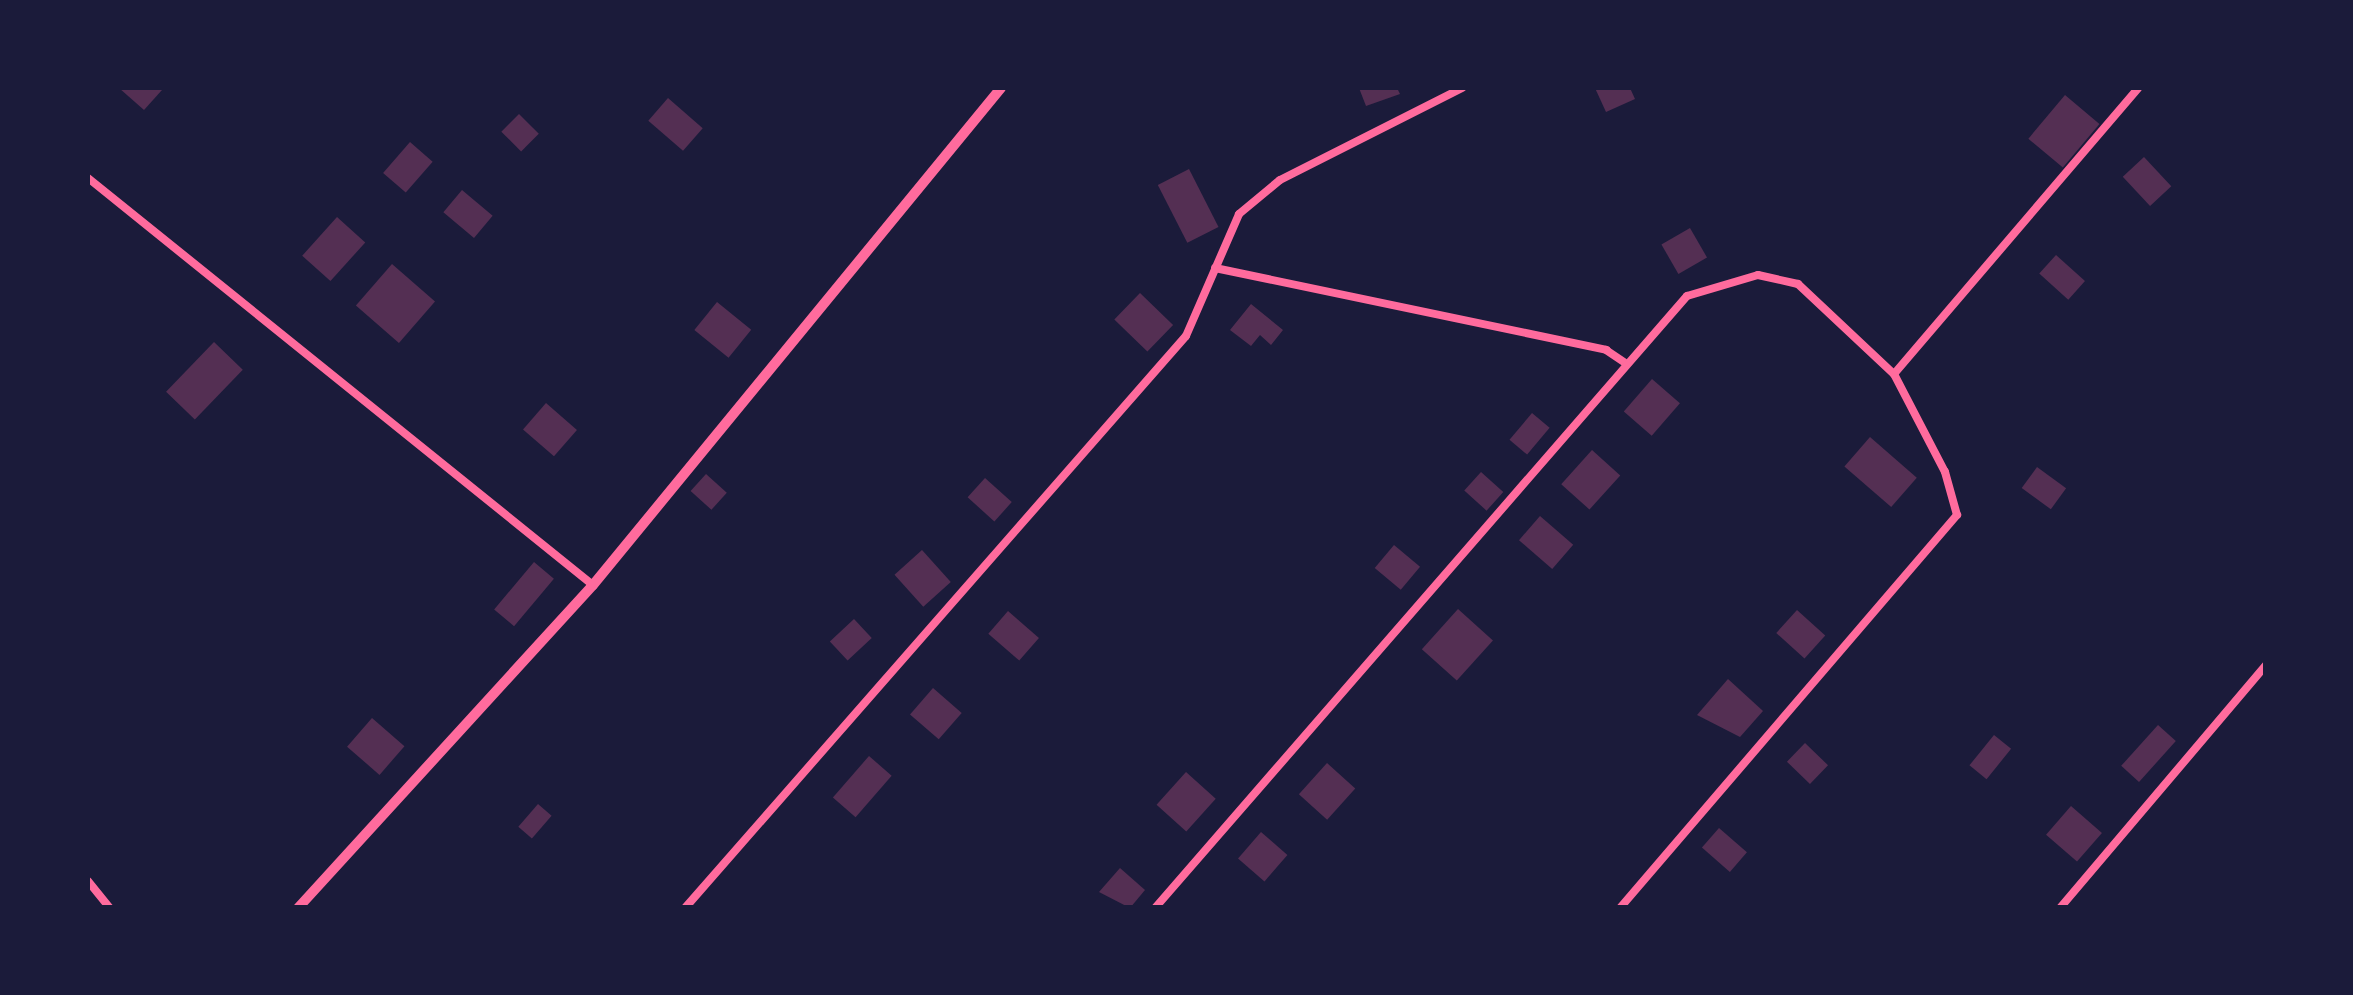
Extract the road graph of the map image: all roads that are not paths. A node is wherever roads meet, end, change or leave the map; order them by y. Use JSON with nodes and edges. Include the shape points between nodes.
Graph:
{"nodes":[{"id":1,"x":1001,"y":88,"type":"edge"},
{"id":2,"x":1462,"y":88,"type":"edge"},
{"id":3,"x":2138,"y":88,"type":"edge"},
{"id":4,"x":88,"y":178,"type":"edge"},
{"id":5,"x":1215,"y":268,"type":"junction"},
{"id":6,"x":1624,"y":362,"type":"junction"},
{"id":7,"x":1894,"y":374,"type":"junction"},
{"id":8,"x":593,"y":585,"type":"junction"},
{"id":9,"x":2266,"y":665,"type":"edge"},
{"id":10,"x":88,"y":881,"type":"edge"},
{"id":11,"x":110,"y":908,"type":"edge"},
{"id":12,"x":298,"y":908,"type":"edge"},
{"id":13,"x":685,"y":908,"type":"edge"},
{"id":14,"x":1155,"y":908,"type":"edge"},
{"id":15,"x":1620,"y":908,"type":"edge"},
{"id":16,"x":2060,"y":908,"type":"edge"}],
"edges":[{"from":1,"to":8,"type":"street"},
{"from":2,"to":5,"type":"lane","via":[[1280,180],[1239,214]]},
{"from":3,"to":7,"type":"lane"},
{"from":4,"to":8,"type":"lane"},
{"from":5,"to":6,"type":"lane","via":[[1606,350]]},
{"from":5,"to":13,"type":"lane","via":[[1186,336]]},
{"from":6,"to":7,"type":"lane","via":[[1687,296],[1758,275],[1798,284]]},
{"from":6,"to":14,"type":"lane"},
{"from":7,"to":15,"type":"lane","via":[[1945,472],[1956,515]]},
{"from":8,"to":12,"type":"street"},
{"from":9,"to":16,"type":"lane"},
{"from":10,"to":11,"type":"lane"}]}
